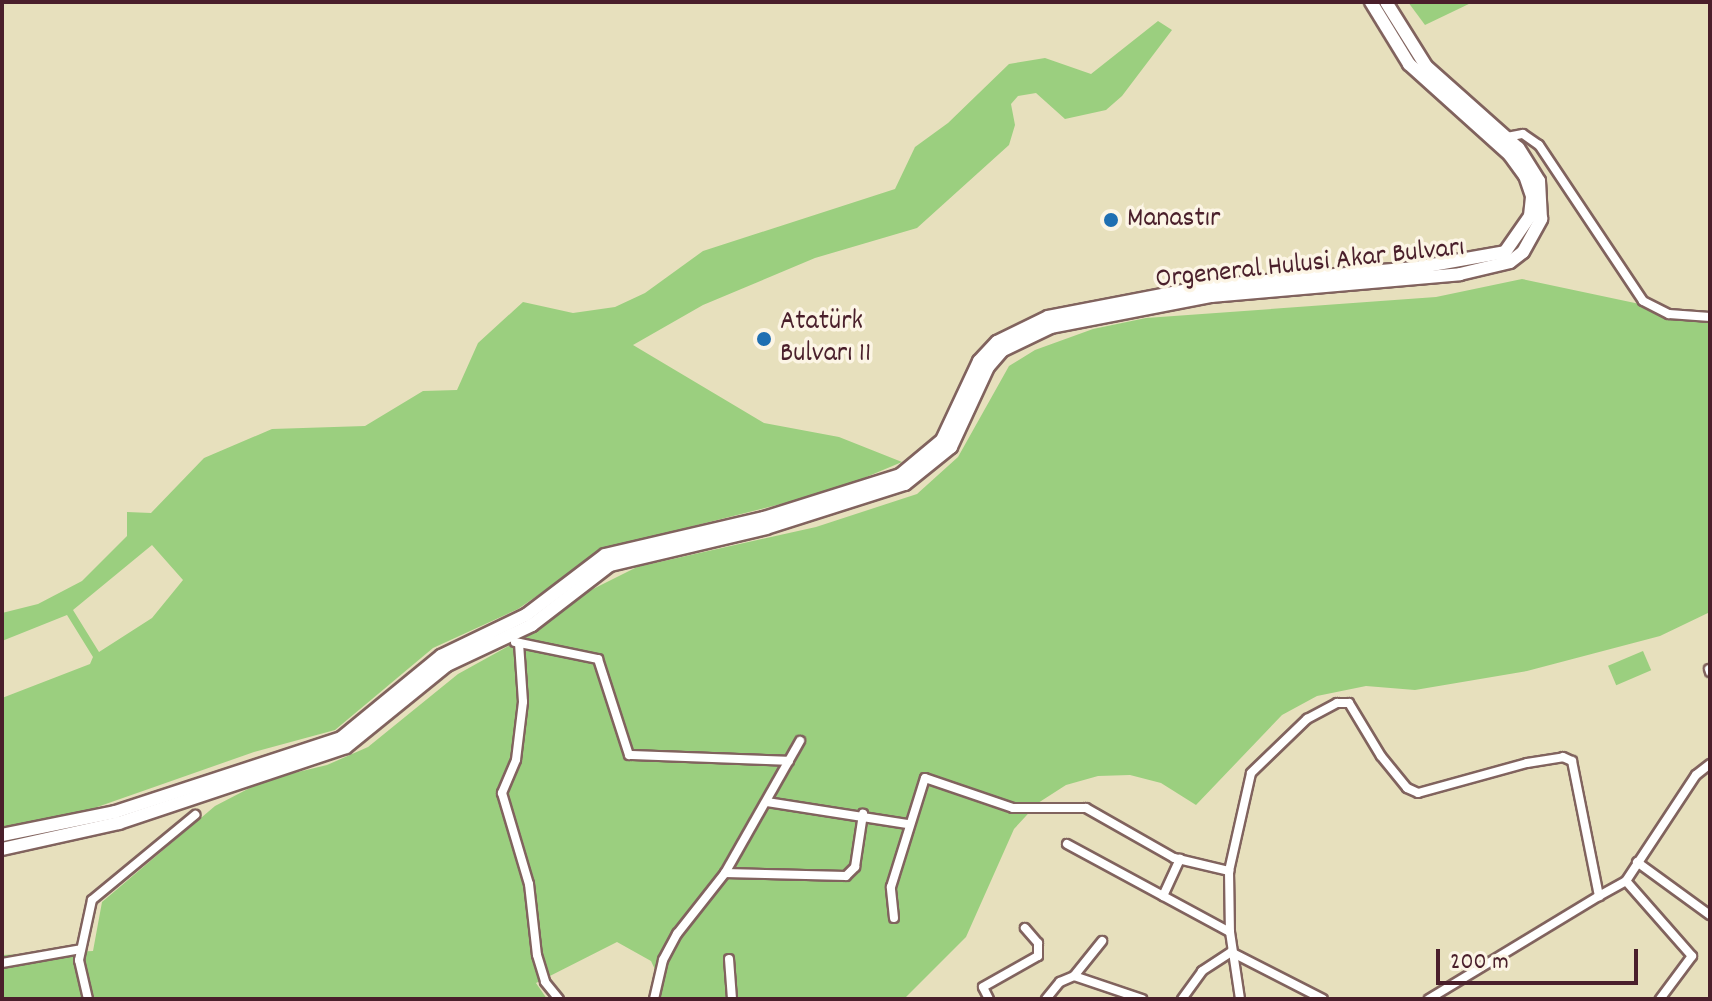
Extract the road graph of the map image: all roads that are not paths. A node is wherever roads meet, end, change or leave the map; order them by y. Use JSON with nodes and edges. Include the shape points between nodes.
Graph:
{"nodes":[{"id":1,"x":1371,"y":2,"type":"edge"},
{"id":2,"x":1386,"y":2,"type":"edge"},
{"id":3,"x":1414,"y":59,"type":"junction"},
{"id":4,"x":1507,"y":137,"type":"junction"},
{"id":5,"x":1710,"y":317,"type":"edge"},
{"id":6,"x":506,"y":637,"type":"junction"},
{"id":7,"x":519,"y":643,"type":"junction"},
{"id":8,"x":800,"y":741,"type":"dead end"},
{"id":9,"x":789,"y":761,"type":"junction"},
{"id":10,"x":1710,"y":764,"type":"edge"},
{"id":11,"x":767,"y":802,"type":"junction"},
{"id":12,"x":863,"y":814,"type":"junction"},
{"id":13,"x":195,"y":815,"type":"dead end"},
{"id":14,"x":907,"y":824,"type":"junction"},
{"id":15,"x":2,"y":835,"type":"edge"},
{"id":16,"x":1067,"y":844,"type":"dead end"},
{"id":17,"x":2,"y":849,"type":"edge"},
{"id":18,"x":1180,"y":859,"type":"junction"},
{"id":19,"x":1637,"y":862,"type":"junction"},
{"id":20,"x":1229,"y":871,"type":"junction"},
{"id":21,"x":725,"y":873,"type":"junction"},
{"id":22,"x":1626,"y":881,"type":"junction"},
{"id":23,"x":1163,"y":896,"type":"junction"},
{"id":24,"x":1599,"y":896,"type":"junction"},
{"id":25,"x":1710,"y":915,"type":"edge"},
{"id":26,"x":894,"y":918,"type":"dead end"},
{"id":27,"x":1025,"y":928,"type":"dead end"},
{"id":28,"x":1230,"y":932,"type":"junction"},
{"id":29,"x":1102,"y":941,"type":"dead end"},
{"id":30,"x":81,"y":949,"type":"junction"},
{"id":31,"x":1231,"y":952,"type":"junction"},
{"id":32,"x":729,"y":959,"type":"dead end"},
{"id":33,"x":2,"y":963,"type":"edge"},
{"id":34,"x":1074,"y":976,"type":"junction"},
{"id":35,"x":88,"y":999,"type":"edge"},
{"id":36,"x":559,"y":999,"type":"edge"},
{"id":37,"x":654,"y":999,"type":"edge"},
{"id":38,"x":732,"y":999,"type":"edge"},
{"id":39,"x":989,"y":999,"type":"edge"},
{"id":40,"x":1046,"y":999,"type":"edge"},
{"id":41,"x":1142,"y":999,"type":"edge"},
{"id":42,"x":1182,"y":999,"type":"edge"},
{"id":43,"x":1240,"y":999,"type":"edge"},
{"id":44,"x":1323,"y":999,"type":"edge"},
{"id":45,"x":1429,"y":999,"type":"edge"},
{"id":46,"x":1660,"y":999,"type":"edge"}],
"edges":[{"from":1,"to":3,"type":"main road"},
{"from":2,"to":3,"type":"main road"},
{"from":3,"to":4,"type":"main road","name":"Orgeneral Hulusi Akar Bulvarı"},
{"from":3,"to":15,"type":"main road","name":"Orgeneral Hulusi Akar Bulvarı","via":[[1525,176],[1532,196],[1530,216],[1523,234],[1505,252],[1415,268],[1209,286],[1048,317],[997,342],[979,361],[942,440],[900,475],[764,518],[605,555],[526,615],[441,656],[341,738],[236,768],[115,812]]},
{"from":4,"to":5,"type":"street","via":[[1523,134],[1539,145],[1601,246],[1643,301],[1669,314]]},
{"from":4,"to":6,"type":"main road","name":"Orgeneral Hulusi Akar Bulvarı","via":[[1534,171],[1542,195],[1541,219],[1532,239],[1510,262],[1416,279],[1211,296],[1051,327],[1003,350],[988,367],[951,447],[905,484],[766,528],[610,565],[532,625]]},
{"from":6,"to":7,"type":"street"},
{"from":6,"to":17,"type":"main road","name":"Orgeneral Hulusi Akar Bulvarı","via":[[447,665],[346,747],[239,778],[119,823]]},
{"from":7,"to":9,"type":"street","via":[[598,659],[629,755]]},
{"from":7,"to":36,"type":"street","via":[[523,702],[516,760],[502,793],[529,884],[537,955],[545,982]]},
{"from":8,"to":9,"type":"street"},
{"from":9,"to":11,"type":"street"},
{"from":10,"to":19,"type":"street","via":[[1696,775]]},
{"from":11,"to":12,"type":"street"},
{"from":11,"to":21,"type":"street"},
{"from":12,"to":14,"type":"street"},
{"from":12,"to":21,"type":"street","via":[[855,867],[846,876]]},
{"from":13,"to":30,"type":"street","via":[[92,900]]},
{"from":14,"to":18,"type":"street","via":[[925,778],[1013,808],[1086,808]]},
{"from":14,"to":26,"type":"street","via":[[891,887]]},
{"from":16,"to":23,"type":"street"},
{"from":18,"to":20,"type":"street"},
{"from":18,"to":23,"type":"street"},
{"from":19,"to":22,"type":"street"},
{"from":19,"to":25,"type":"street"},
{"from":20,"to":24,"type":"street","via":[[1251,773],[1307,719],[1337,703],[1349,703],[1381,756],[1407,788],[1418,793],[1527,763],[1563,757],[1572,761]]},
{"from":20,"to":28,"type":"street"},
{"from":21,"to":37,"type":"street","via":[[677,934],[663,960]]},
{"from":22,"to":24,"type":"street"},
{"from":22,"to":46,"type":"street","via":[[1691,952],[1691,963]]},
{"from":23,"to":28,"type":"street"},
{"from":24,"to":45,"type":"street"},
{"from":27,"to":39,"type":"street","via":[[1038,943],[1038,956],[983,987]]},
{"from":28,"to":31,"type":"street"},
{"from":29,"to":34,"type":"street"},
{"from":30,"to":33,"type":"street"},
{"from":30,"to":35,"type":"street"},
{"from":31,"to":42,"type":"street","via":[[1202,971]]},
{"from":31,"to":43,"type":"street"},
{"from":31,"to":44,"type":"street"},
{"from":32,"to":38,"type":"street"},
{"from":34,"to":40,"type":"street","via":[[1060,982]]},
{"from":34,"to":41,"type":"street"}]}
